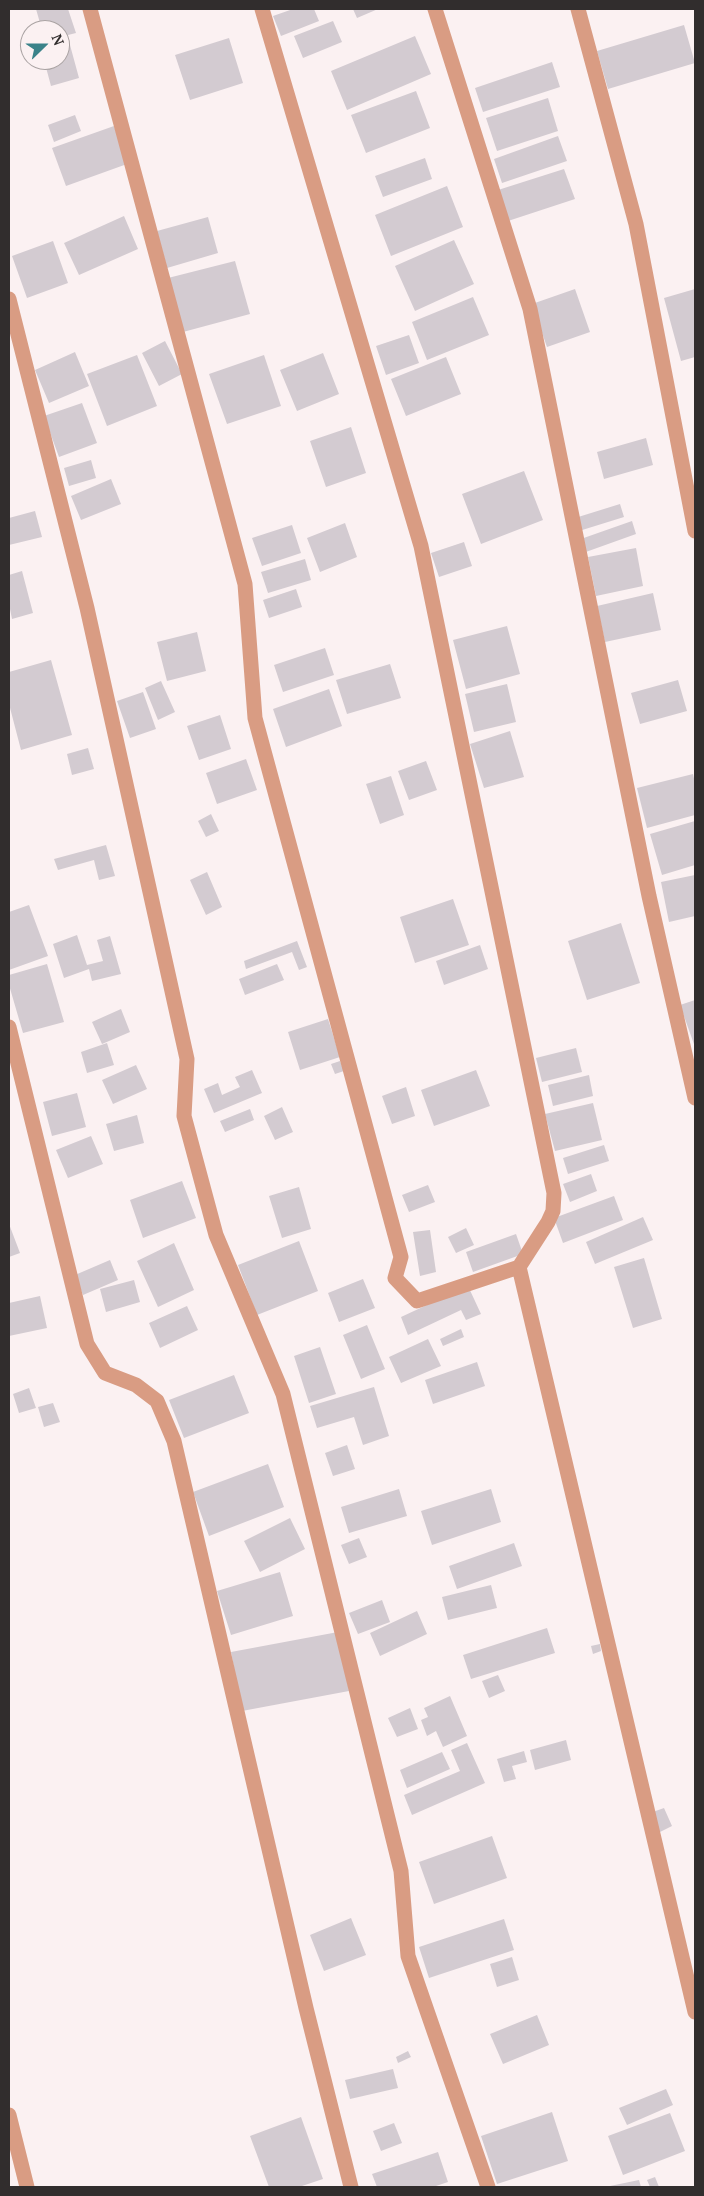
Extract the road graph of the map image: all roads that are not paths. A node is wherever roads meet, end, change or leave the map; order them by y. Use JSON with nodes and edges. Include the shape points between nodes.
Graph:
{"nodes":[{"id":1,"x":90,"y":9,"type":"edge"},
{"id":2,"x":262,"y":9,"type":"edge"},
{"id":3,"x":435,"y":9,"type":"edge"},
{"id":4,"x":578,"y":9,"type":"edge"},
{"id":5,"x":9,"y":299,"type":"edge"},
{"id":6,"x":695,"y":531,"type":"edge"},
{"id":7,"x":9,"y":1027,"type":"edge"},
{"id":8,"x":695,"y":1098,"type":"edge"},
{"id":9,"x":519,"y":1267,"type":"junction"},
{"id":10,"x":695,"y":2012,"type":"edge"},
{"id":11,"x":9,"y":2115,"type":"edge"},
{"id":12,"x":26,"y":2187,"type":"edge"},
{"id":13,"x":351,"y":2187,"type":"edge"},
{"id":14,"x":488,"y":2187,"type":"edge"}],
"edges":[{"from":1,"to":9,"type":"street","via":[[245,584],[254,718],[401,1257],[395,1278],[417,1301]]},
{"from":2,"to":9,"type":"street","via":[[423,556],[554,1193],[553,1211],[548,1222]]},
{"from":3,"to":8,"type":"street","via":[[530,309],[649,896]]},
{"from":4,"to":6,"type":"street","via":[[636,224]]},
{"from":5,"to":14,"type":"street","via":[[87,608],[187,1059],[184,1116],[216,1235],[282,1394],[401,1871],[408,1956]]},
{"from":7,"to":13,"type":"street","via":[[87,1344],[105,1373],[136,1385],[157,1401],[174,1440],[306,2008]]},
{"from":9,"to":10,"type":"street"},
{"from":11,"to":12,"type":"street"}]}
